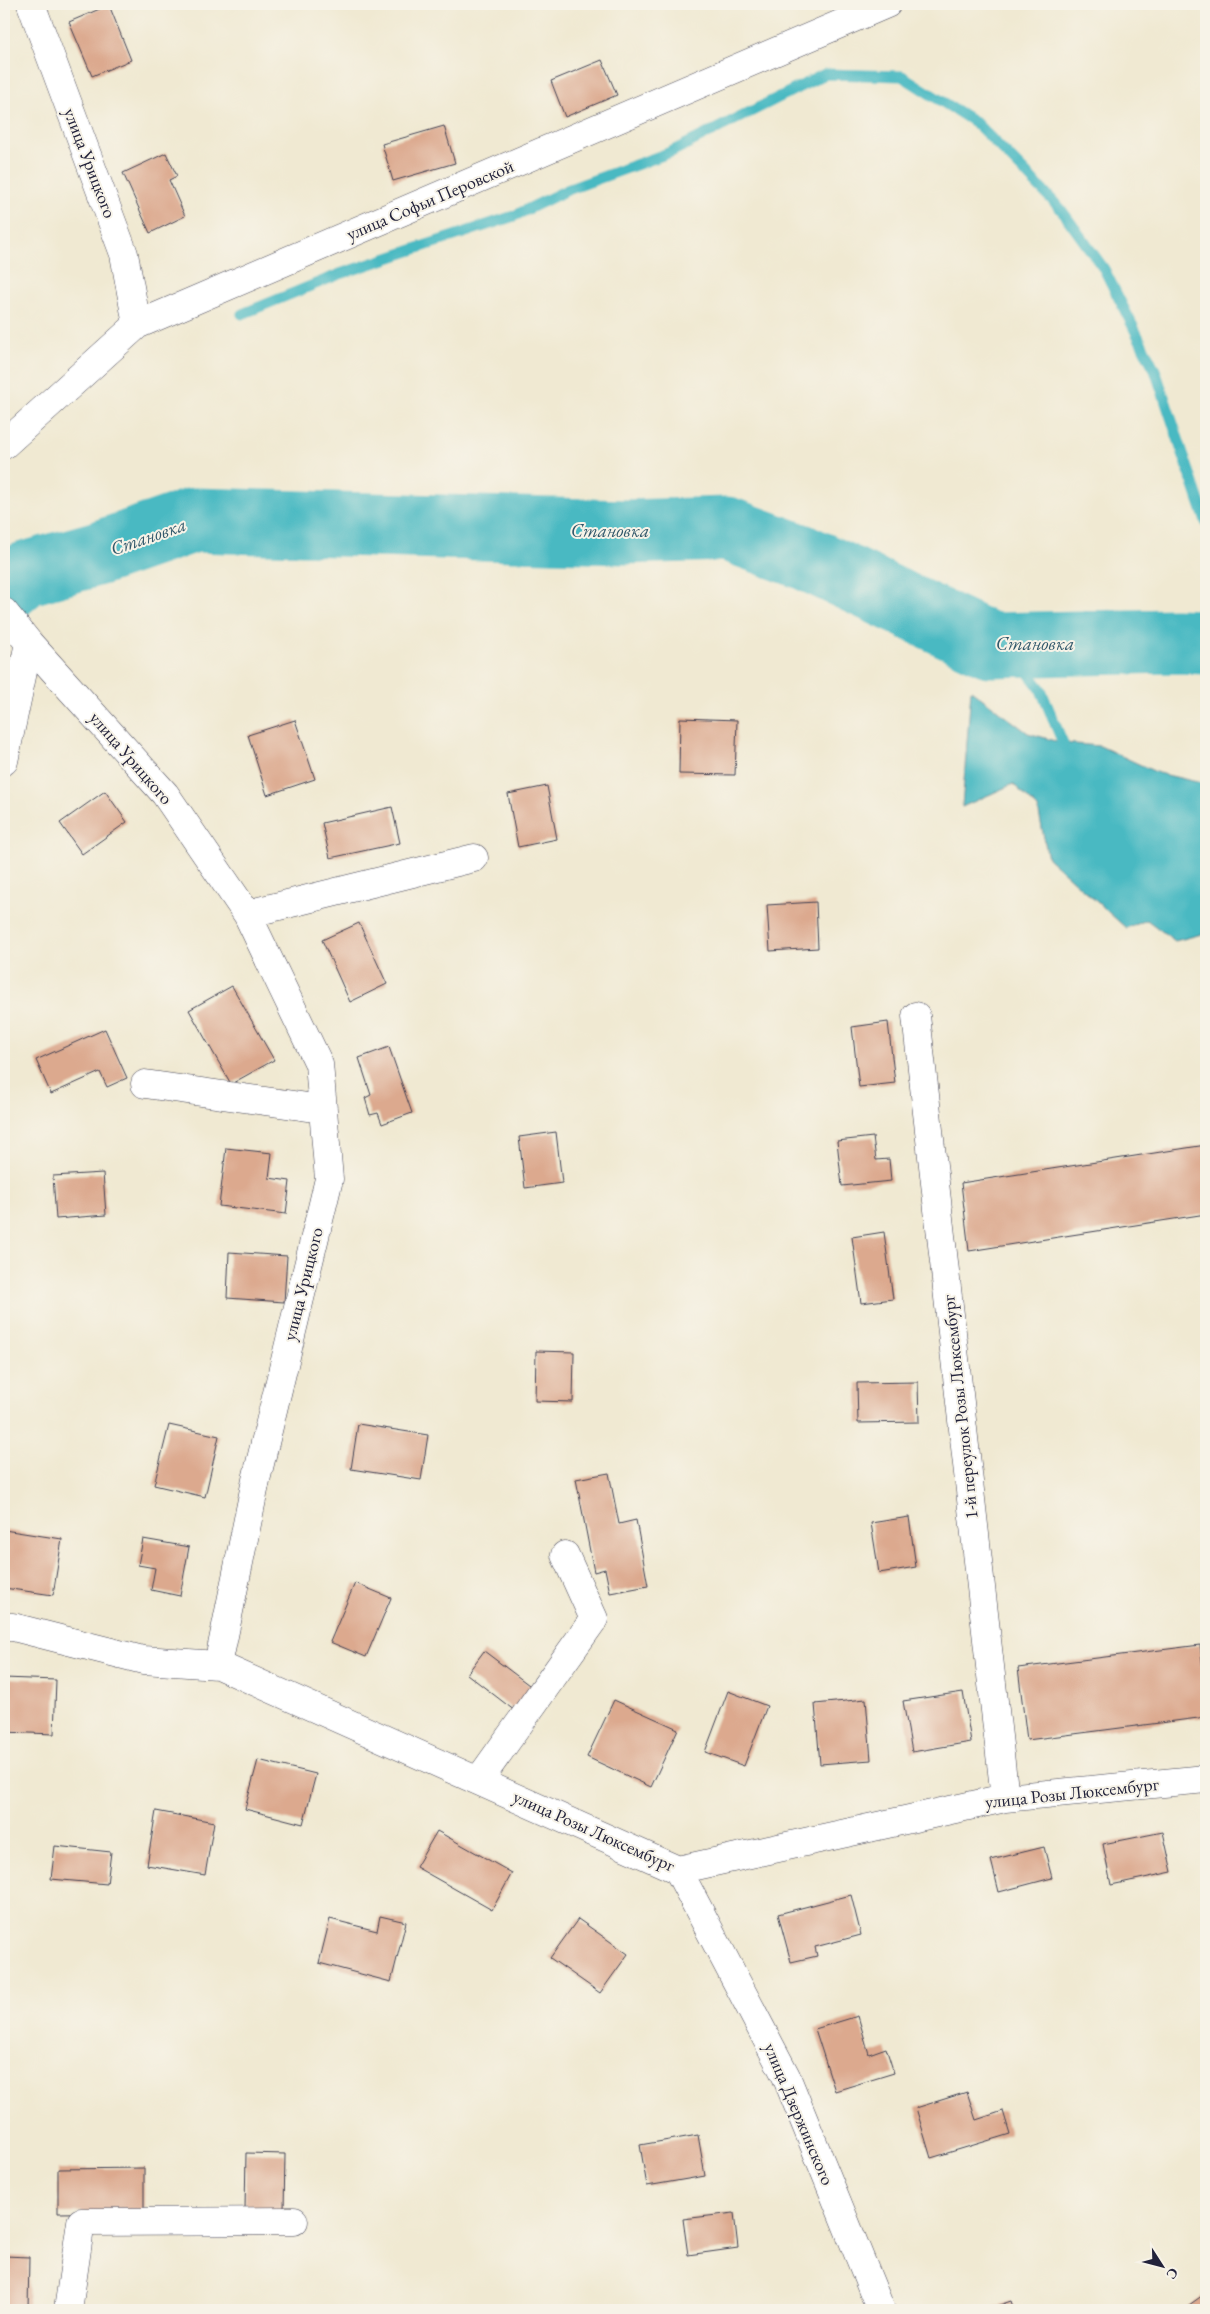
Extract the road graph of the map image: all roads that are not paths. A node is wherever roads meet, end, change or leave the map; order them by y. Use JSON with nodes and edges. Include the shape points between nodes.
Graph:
{"nodes":[{"id":1,"x":31,"y":4,"type":"edge"},
{"id":2,"x":887,"y":4,"type":"edge"},
{"id":3,"x":137,"y":325,"type":"junction"},
{"id":4,"x":4,"y":445,"type":"edge"},
{"id":5,"x":4,"y":612,"type":"edge"},
{"id":6,"x":29,"y":643,"type":"junction"},
{"id":7,"x":4,"y":761,"type":"edge"},
{"id":8,"x":474,"y":858,"type":"dead end"},
{"id":9,"x":247,"y":914,"type":"junction"},
{"id":10,"x":916,"y":1016,"type":"dead end"},
{"id":11,"x":145,"y":1084,"type":"dead end"},
{"id":12,"x":322,"y":1109,"type":"junction"},
{"id":13,"x":565,"y":1555,"type":"dead end"},
{"id":14,"x":4,"y":1627,"type":"edge"},
{"id":15,"x":218,"y":1665,"type":"junction"},
{"id":16,"x":1206,"y":1779,"type":"edge"},
{"id":17,"x":479,"y":1780,"type":"junction"},
{"id":18,"x":1004,"y":1798,"type":"junction"},
{"id":19,"x":678,"y":1870,"type":"junction"},
{"id":20,"x":294,"y":2221,"type":"dead end"},
{"id":21,"x":68,"y":2310,"type":"edge"},
{"id":22,"x":881,"y":2310,"type":"edge"}],
"edges":[{"from":1,"to":3,"type":"street","name":"улица Урицкого","via":[[124,254]]},
{"from":2,"to":3,"type":"street","name":"улица Софьи Перовской"},
{"from":3,"to":4,"type":"street","name":"улица Софьи Перовской"},
{"from":5,"to":6,"type":"street","name":"улица Урицкого"},
{"from":6,"to":7,"type":"street"},
{"from":6,"to":9,"type":"street","name":"улица Урицкого","via":[[165,794]]},
{"from":8,"to":9,"type":"street"},
{"from":9,"to":12,"type":"street","name":"улица Урицкого","via":[[319,1064]]},
{"from":10,"to":18,"type":"street","name":"1-й переулок Розы Люксембург"},
{"from":11,"to":12,"type":"street"},
{"from":12,"to":15,"type":"street","name":"улица Урицкого","via":[[329,1179],[256,1480]]},
{"from":13,"to":17,"type":"street","via":[[594,1619]]},
{"from":14,"to":15,"type":"street","name":"улица Розы Люксембург","via":[[143,1660]]},
{"from":15,"to":17,"type":"street","name":"улица Розы Люксембург"},
{"from":16,"to":18,"type":"street","name":"улица Розы Люксембург"},
{"from":17,"to":19,"type":"street","name":"улица Розы Люксембург"},
{"from":18,"to":19,"type":"street","name":"улица Розы Люксембург"},
{"from":19,"to":22,"type":"street","name":"улица Дзержинского","via":[[786,2076]]},
{"from":20,"to":21,"type":"street","via":[[81,2222]]}]}
